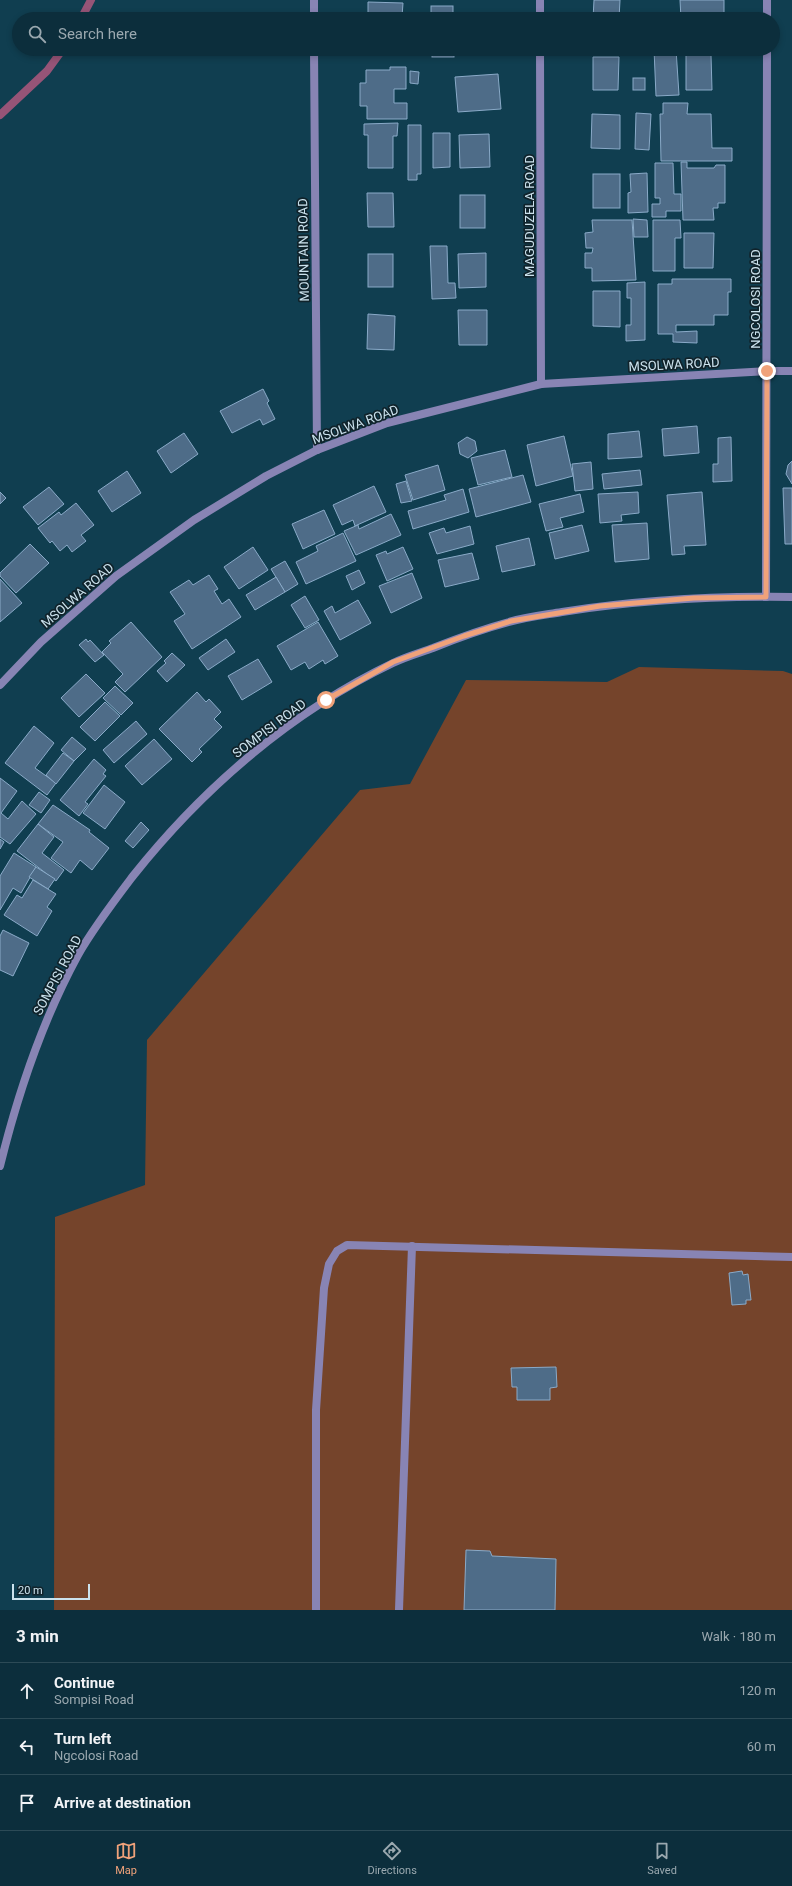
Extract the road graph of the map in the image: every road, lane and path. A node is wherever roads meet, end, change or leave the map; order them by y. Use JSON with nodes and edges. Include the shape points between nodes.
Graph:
{"nodes":[{"id":1,"x":314,"y":0,"type":"edge"},
{"id":2,"x":540,"y":0,"type":"edge"},
{"id":3,"x":767,"y":0,"type":"edge"},
{"id":4,"x":314,"y":12,"type":"edge"},
{"id":5,"x":540,"y":12,"type":"edge"},
{"id":6,"x":767,"y":12,"type":"edge"},
{"id":7,"x":314,"y":56,"type":"edge"},
{"id":8,"x":540,"y":56,"type":"edge"},
{"id":9,"x":767,"y":56,"type":"edge"},
{"id":10,"x":767,"y":371,"type":"junction"},
{"id":11,"x":792,"y":371,"type":"edge"},
{"id":12,"x":541,"y":384,"type":"junction"},
{"id":13,"x":317,"y":450,"type":"junction"},
{"id":14,"x":766,"y":597,"type":"junction"},
{"id":15,"x":792,"y":597,"type":"edge"},
{"id":16,"x":0,"y":685,"type":"edge"},
{"id":17,"x":0,"y":1166,"type":"edge"},
{"id":18,"x":412,"y":1246,"type":"junction"},
{"id":19,"x":792,"y":1257,"type":"edge"},
{"id":20,"x":316,"y":1610,"type":"edge"},
{"id":21,"x":399,"y":1610,"type":"edge"}],
"edges":[{"from":1,"to":4,"type":"street"},
{"from":2,"to":5,"type":"street"},
{"from":3,"to":6,"type":"street"},
{"from":7,"to":13,"type":"street","name":"MOUNTAIN ROAD"},
{"from":8,"to":12,"type":"street","name":"MAGUDUZELA ROAD"},
{"from":9,"to":10,"type":"street","name":"NGCOLOSI ROAD"},
{"from":10,"to":11,"type":"street","name":"MSOLWA ROAD"},
{"from":10,"to":12,"type":"street","name":"MSOLWA ROAD"},
{"from":10,"to":14,"type":"street","name":"NGCOLOSI ROAD"},
{"from":12,"to":13,"type":"street","name":"MSOLWA ROAD","via":[[387,424]]},
{"from":13,"to":16,"type":"street","name":"MSOLWA ROAD","via":[[266,476],[194,520],[116,576],[41,642]]},
{"from":14,"to":15,"type":"street","name":"SOMPISI ROAD"},
{"from":14,"to":17,"type":"street","name":"SOMPISI ROAD","via":[[694,598],[600,606],[511,621],[393,662],[326,700],[262,744],[208,793],[156,848],[116,898],[79,954],[43,1025],[10,1123]]},
{"from":18,"to":19,"type":"street"},
{"from":18,"to":20,"type":"street","via":[[347,1245],[337,1251],[329,1264],[324,1288],[316,1410]]},
{"from":18,"to":21,"type":"street"}]}
